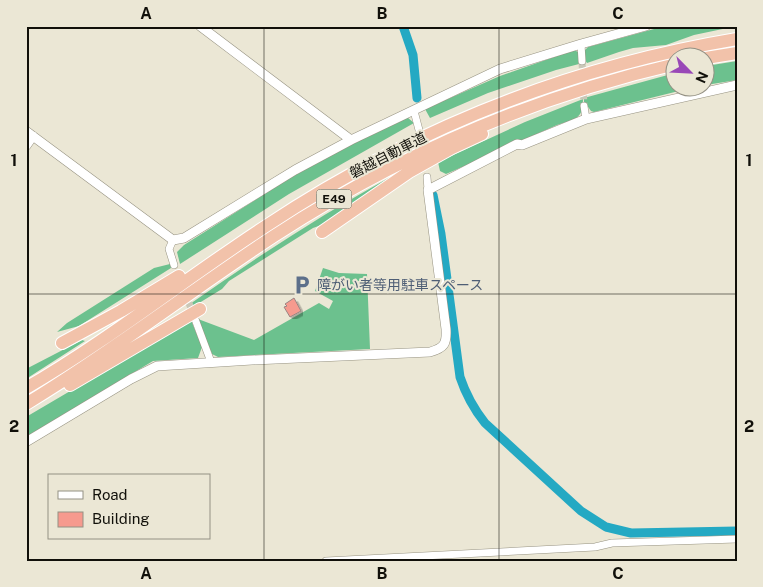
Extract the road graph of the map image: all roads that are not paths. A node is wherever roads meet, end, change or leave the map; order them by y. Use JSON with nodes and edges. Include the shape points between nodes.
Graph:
{"nodes":[{"id":1,"x":200,"y":26,"type":"edge"},
{"id":2,"x":646,"y":26,"type":"edge"},
{"id":3,"x":737,"y":39,"type":"edge"},
{"id":4,"x":581,"y":44,"type":"junction"},
{"id":5,"x":737,"y":53,"type":"edge"},
{"id":6,"x":716,"y":56,"type":"edge"},
{"id":7,"x":582,"y":61,"type":"tunnel mouth"},
{"id":8,"x":666,"y":67,"type":"edge"},
{"id":9,"x":609,"y":81,"type":"junction"},
{"id":10,"x":737,"y":85,"type":"edge"},
{"id":11,"x":584,"y":106,"type":"tunnel mouth"},
{"id":12,"x":414,"y":111,"type":"junction"},
{"id":13,"x":586,"y":118,"type":"junction"},
{"id":14,"x":419,"y":130,"type":"dead end"},
{"id":15,"x":30,"y":134,"type":"edge"},
{"id":16,"x":351,"y":140,"type":"junction"},
{"id":17,"x":26,"y":146,"type":"edge"},
{"id":18,"x":427,"y":177,"type":"dead end"},
{"id":19,"x":428,"y":190,"type":"junction"},
{"id":20,"x":267,"y":225,"type":"junction"},
{"id":21,"x":322,"y":232,"type":"dead end"},
{"id":22,"x":173,"y":240,"type":"junction"},
{"id":23,"x":174,"y":264,"type":"dead end"},
{"id":24,"x":197,"y":314,"type":"joint"},
{"id":25,"x":62,"y":343,"type":"dead end"},
{"id":26,"x":211,"y":362,"type":"junction"},
{"id":27,"x":26,"y":388,"type":"edge"},
{"id":28,"x":26,"y":404,"type":"edge"},
{"id":29,"x":26,"y":408,"type":"edge"},
{"id":30,"x":26,"y":442,"type":"edge"},
{"id":31,"x":737,"y":539,"type":"edge"},
{"id":32,"x":326,"y":561,"type":"edge"}],
"edges":[{"from":1,"to":16,"type":"street"},
{"from":2,"to":4,"type":"street"},
{"from":3,"to":20,"type":"highway","name":"磐越自動車道","number":"E49","via":[[607,68],[508,100],[401,147]]},
{"from":4,"to":7,"type":"street"},
{"from":4,"to":12,"type":"street","via":[[500,69]]},
{"from":5,"to":6,"type":"highway"},
{"from":8,"to":9,"type":"highway","name":"磐越自動車道","number":"E49"},
{"from":9,"to":21,"type":"highway","via":[[452,148],[409,172]]},
{"from":9,"to":28,"type":"highway","name":"磐越自動車道","number":"E49","via":[[550,99],[484,125],[366,181],[274,236]]},
{"from":10,"to":13,"type":"street"},
{"from":11,"to":13,"type":"street"},
{"from":12,"to":14,"type":"street"},
{"from":12,"to":16,"type":"street"},
{"from":13,"to":19,"type":"street","via":[[522,145],[517,144]]},
{"from":15,"to":17,"type":"street"},
{"from":15,"to":22,"type":"street"},
{"from":16,"to":22,"type":"street","via":[[294,170],[184,238]]},
{"from":18,"to":19,"type":"street"},
{"from":19,"to":26,"type":"street","via":[[446,329],[444,346],[430,352]]},
{"from":20,"to":25,"type":"highway"},
{"from":20,"to":27,"type":"highway","name":"磐越自動車道","number":"E49"},
{"from":22,"to":23,"type":"street","via":[[169,249]]},
{"from":24,"to":26,"type":"street"},
{"from":24,"to":29,"type":"highway"},
{"from":26,"to":30,"type":"street","via":[[157,366]]},
{"from":31,"to":32,"type":"street","via":[[612,543],[595,547]]}]}
